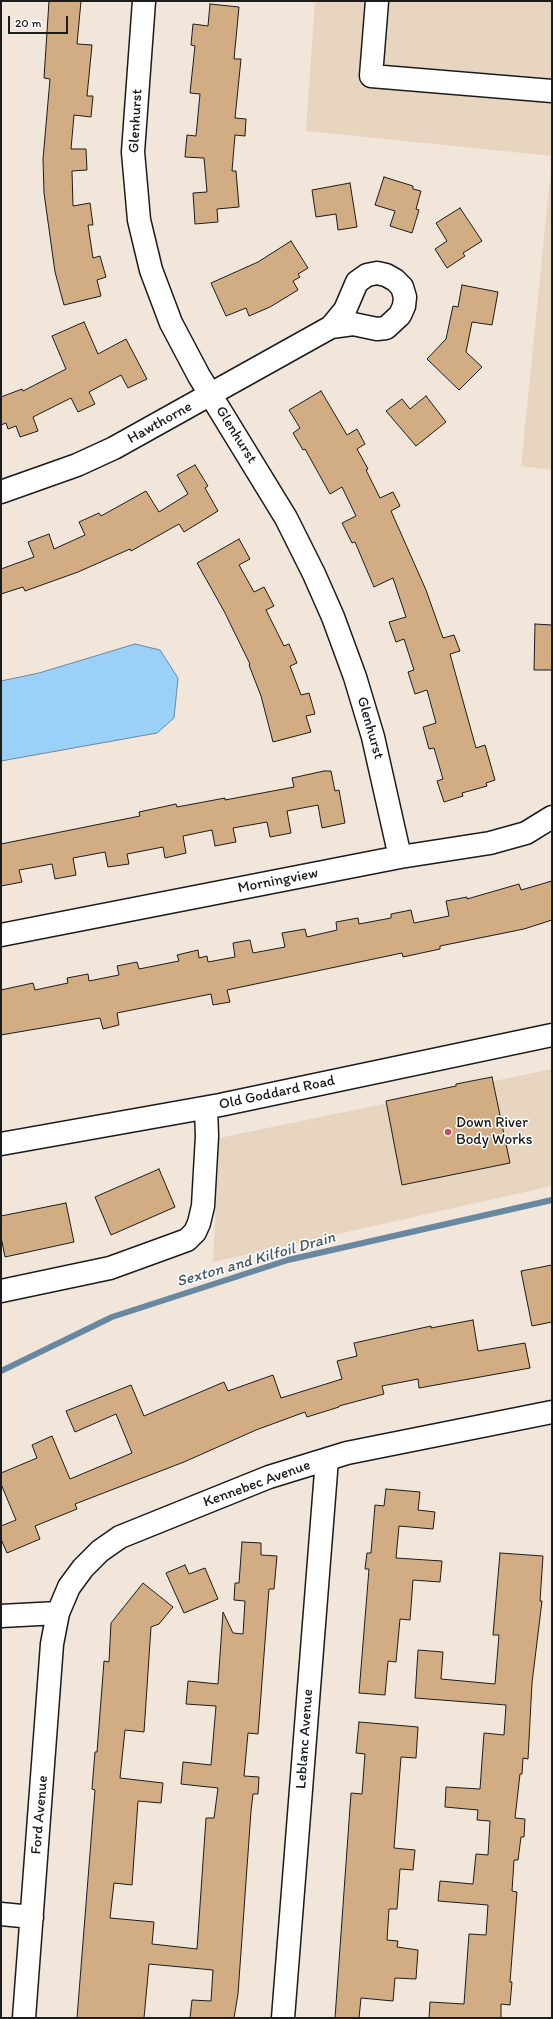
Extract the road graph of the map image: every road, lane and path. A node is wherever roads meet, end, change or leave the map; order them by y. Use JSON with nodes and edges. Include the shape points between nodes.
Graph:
{"nodes":[{"id":1,"x":144,"y":1,"type":"edge"},
{"id":2,"x":377,"y":1,"type":"edge"},
{"id":3,"x":552,"y":91,"type":"edge"},
{"id":4,"x":332,"y":326,"type":"dead end"},
{"id":5,"x":211,"y":394,"type":"junction"},
{"id":6,"x":1,"y":492,"type":"edge"},
{"id":7,"x":552,"y":817,"type":"edge"},
{"id":8,"x":400,"y":857,"type":"junction"},
{"id":9,"x":1,"y":935,"type":"edge"},
{"id":10,"x":552,"y":1036,"type":"edge"},
{"id":11,"x":206,"y":1108,"type":"junction"},
{"id":12,"x":1,"y":1144,"type":"edge"},
{"id":13,"x":1,"y":1291,"type":"edge"},
{"id":14,"x":552,"y":1412,"type":"edge"},
{"id":15,"x":327,"y":1460,"type":"junction"},
{"id":16,"x":58,"y":1613,"type":"junction"},
{"id":17,"x":1,"y":1616,"type":"edge"},
{"id":18,"x":1,"y":1914,"type":"edge"},
{"id":19,"x":32,"y":1917,"type":"junction"},
{"id":20,"x":24,"y":2018,"type":"edge"},
{"id":21,"x":284,"y":2018,"type":"edge"}],
"edges":[{"from":1,"to":5,"type":"street","name":"Glenhurst","via":[[133,152],[139,220],[159,295],[171,323]]},
{"from":2,"to":3,"type":"street","via":[[371,76]]},
{"from":4,"to":5,"type":"street","name":"Hawthorne"},
{"from":5,"to":6,"type":"street","name":"Hawthorne","via":[[114,448],[77,465]]},
{"from":5,"to":8,"type":"street","name":"Glenhurst","via":[[286,518],[333,618],[374,737]]},
{"from":7,"to":8,"type":"street","name":"Morningview","via":[[526,832],[490,843]]},
{"from":8,"to":9,"type":"street","name":"Morningview"},
{"from":10,"to":11,"type":"street","name":"Old Goddard Road"},
{"from":11,"to":12,"type":"street","name":"Old Goddard Road"},
{"from":11,"to":13,"type":"street","via":[[203,1206],[199,1223],[191,1236],[110,1268]]},
{"from":14,"to":15,"type":"street","name":"Kennebec Avenue","via":[[393,1443]]},
{"from":15,"to":16,"type":"street","name":"Kennebec Avenue","via":[[269,1477],[120,1537],[100,1551],[83,1568],[69,1587]]},
{"from":15,"to":21,"type":"street","name":"Leblanc Avenue"},
{"from":16,"to":17,"type":"street"},
{"from":16,"to":19,"type":"street","name":"Ford Avenue","via":[[52,1644]]},
{"from":18,"to":19,"type":"street"},
{"from":19,"to":20,"type":"street","name":"Ford Avenue"}]}
